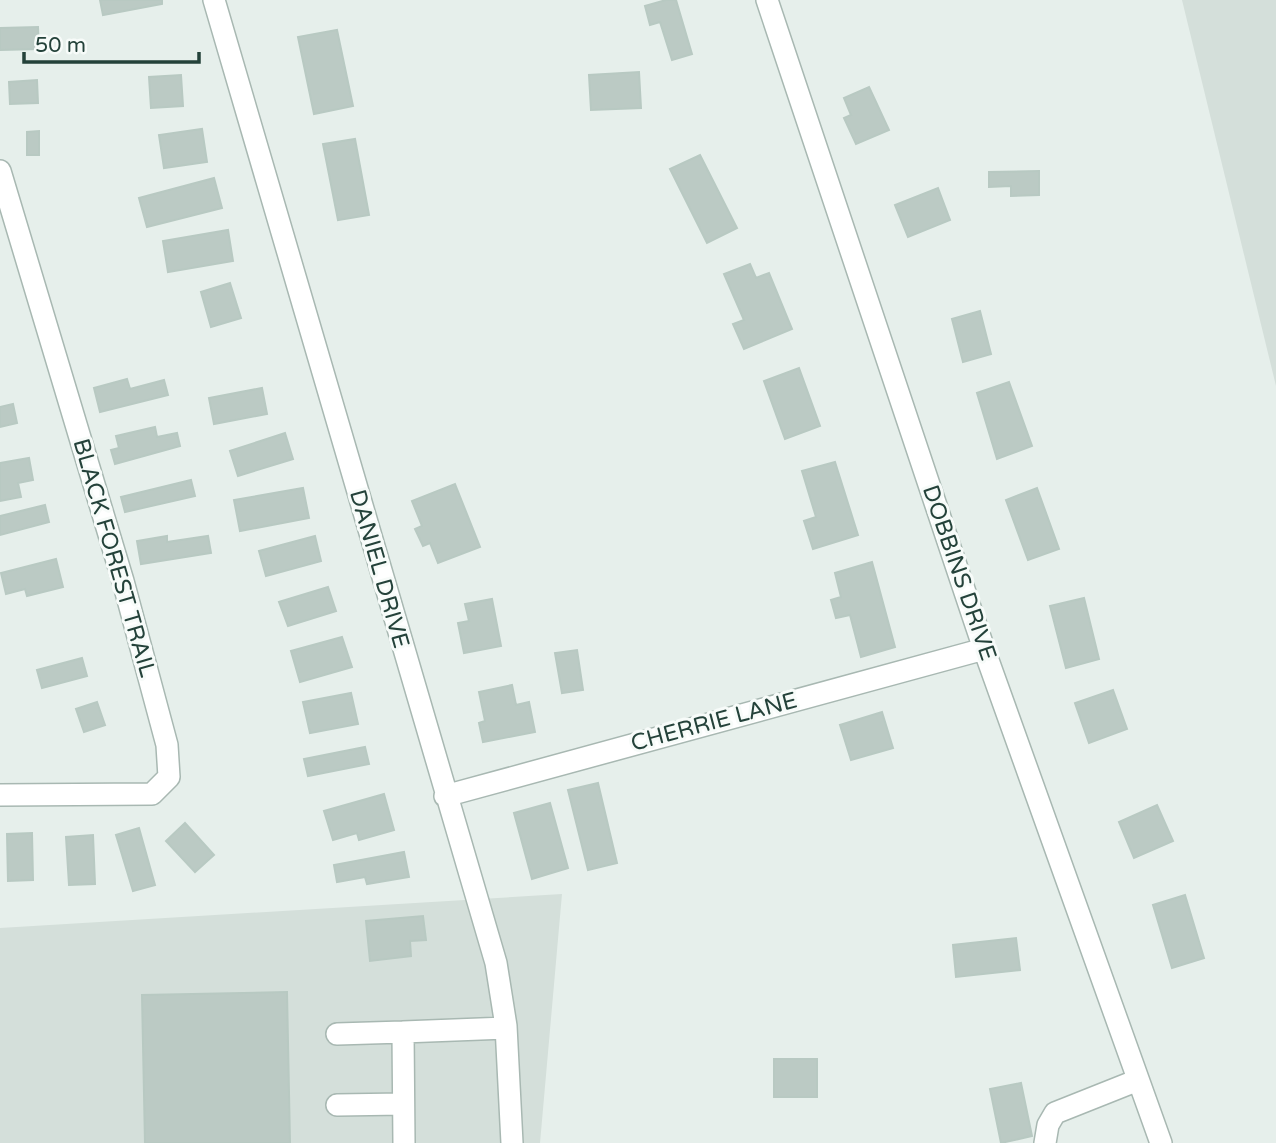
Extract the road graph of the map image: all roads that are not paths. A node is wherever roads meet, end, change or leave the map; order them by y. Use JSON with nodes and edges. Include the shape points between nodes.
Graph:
{"nodes":[{"id":1,"x":214,"y":0,"type":"edge"},
{"id":2,"x":767,"y":0,"type":"edge"},
{"id":3,"x":0,"y":171,"type":"edge"},
{"id":4,"x":984,"y":649,"type":"junction"},
{"id":5,"x":0,"y":795,"type":"edge"},
{"id":6,"x":445,"y":796,"type":"junction"},
{"id":7,"x":506,"y":1028,"type":"junction"},
{"id":8,"x":403,"y":1032,"type":"junction"},
{"id":9,"x":337,"y":1034,"type":"dead end"},
{"id":10,"x":1138,"y":1080,"type":"junction"},
{"id":11,"x":404,"y":1104,"type":"junction"},
{"id":12,"x":337,"y":1105,"type":"dead end"},
{"id":13,"x":404,"y":1143,"type":"edge"},
{"id":14,"x":512,"y":1143,"type":"edge"},
{"id":15,"x":1045,"y":1143,"type":"edge"},
{"id":16,"x":1161,"y":1143,"type":"edge"}],
"edges":[{"from":1,"to":6,"type":"street","name":"DANIEL DRIVE"},
{"from":2,"to":4,"type":"street","name":"DOBBINS DRIVE"},
{"from":3,"to":5,"type":"street","name":"BLACK FOREST TRAIL","via":[[123,582],[167,746],[169,777],[152,794]]},
{"from":4,"to":6,"type":"street","name":"CHERRIE LANE"},
{"from":4,"to":10,"type":"street","name":"DOBBINS DRIVE"},
{"from":6,"to":7,"type":"street","name":"DANIEL DRIVE","via":[[496,963]]},
{"from":7,"to":8,"type":"street"},
{"from":7,"to":14,"type":"street","name":"DANIEL DRIVE"},
{"from":8,"to":9,"type":"street"},
{"from":8,"to":11,"type":"street"},
{"from":10,"to":15,"type":"street","via":[[1055,1113]]},
{"from":10,"to":16,"type":"street","name":"DOBBINS DRIVE"},
{"from":11,"to":12,"type":"street"},
{"from":11,"to":13,"type":"street"}]}
